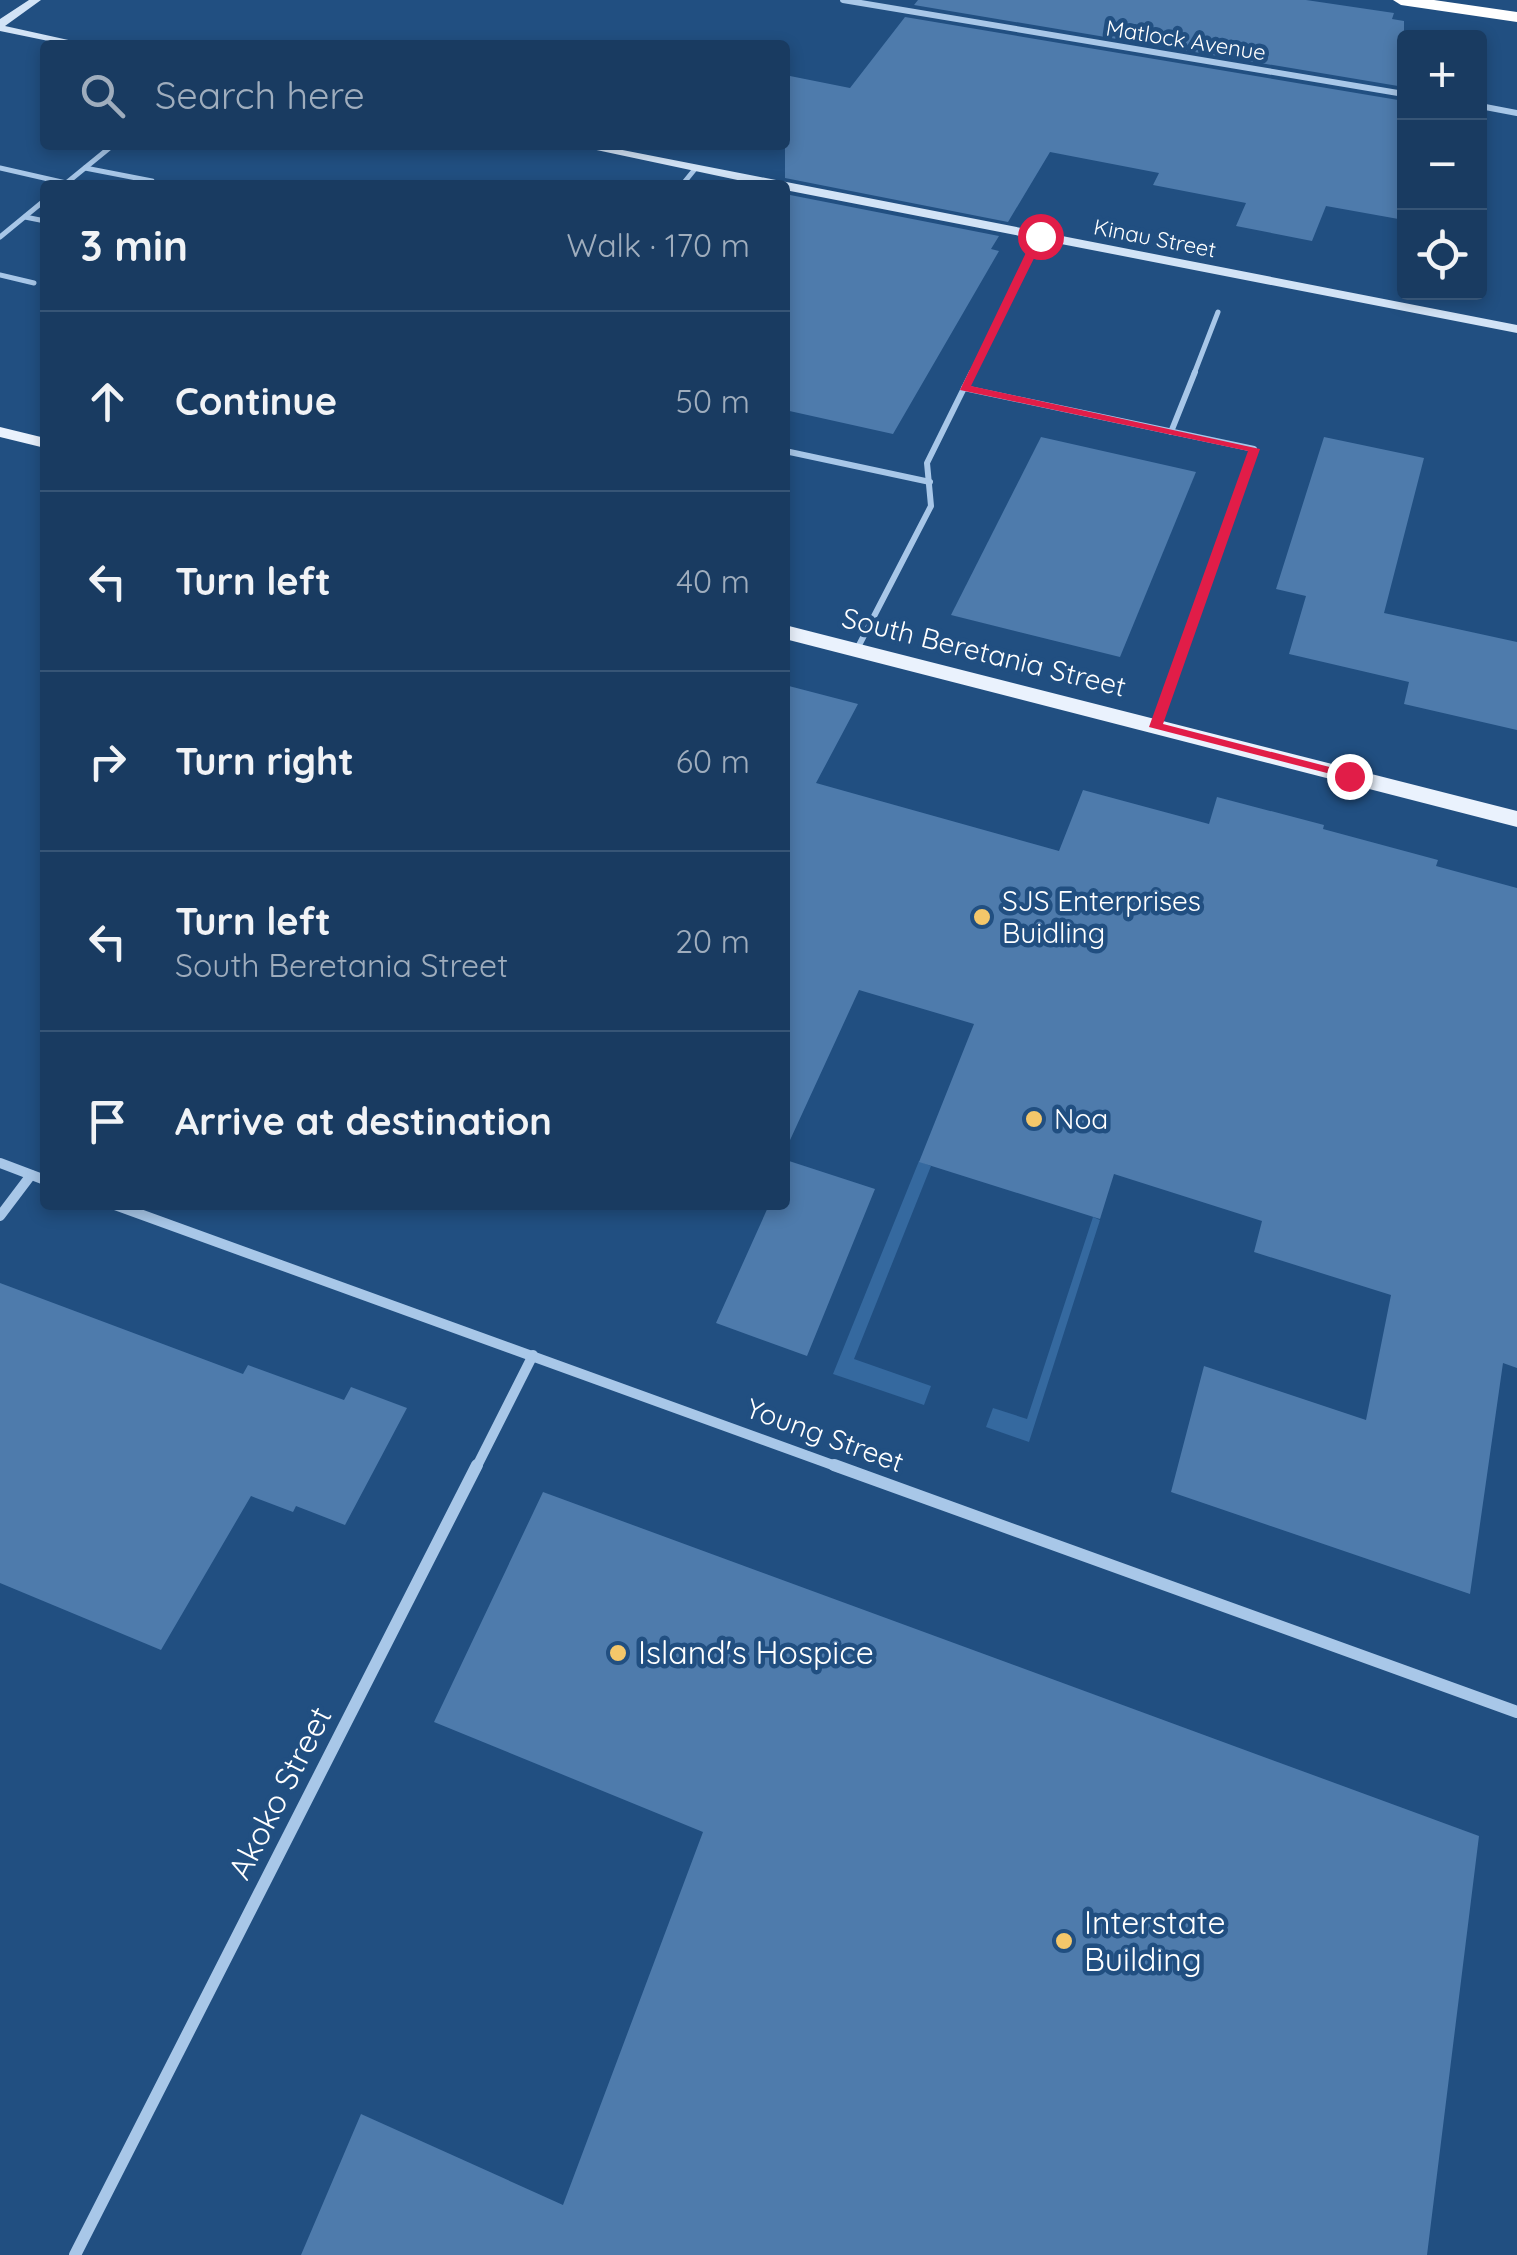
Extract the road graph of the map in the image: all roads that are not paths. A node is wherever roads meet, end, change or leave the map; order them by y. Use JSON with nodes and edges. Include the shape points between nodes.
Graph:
{"nodes":[{"id":1,"x":36,"y":0,"type":"edge"},
{"id":2,"x":843,"y":0,"type":"edge"},
{"id":3,"x":1401,"y":0,"type":"edge"},
{"id":4,"x":1517,"y":17,"type":"edge"},
{"id":5,"x":0,"y":26,"type":"edge"},
{"id":6,"x":63,"y":40,"type":"edge"},
{"id":7,"x":1397,"y":93,"type":"edge"},
{"id":8,"x":1487,"y":107,"type":"edge"},
{"id":9,"x":1517,"y":113,"type":"edge"},
{"id":10,"x":108,"y":150,"type":"edge"},
{"id":11,"x":604,"y":150,"type":"edge"},
{"id":12,"x":0,"y":168,"type":"edge"},
{"id":13,"x":85,"y":168,"type":"junction"},
{"id":14,"x":696,"y":168,"type":"junction"},
{"id":15,"x":49,"y":180,"type":"edge"},
{"id":16,"x":70,"y":180,"type":"edge"},
{"id":17,"x":147,"y":180,"type":"edge"},
{"id":18,"x":686,"y":180,"type":"edge"},
{"id":19,"x":753,"y":180,"type":"edge"},
{"id":20,"x":790,"y":188,"type":"edge"},
{"id":21,"x":40,"y":204,"type":"edge"},
{"id":22,"x":25,"y":217,"type":"junction"},
{"id":23,"x":40,"y":220,"type":"edge"},
{"id":24,"x":1040,"y":236,"type":"junction"},
{"id":25,"x":0,"y":237,"type":"edge"},
{"id":26,"x":0,"y":274,"type":"edge"},
{"id":27,"x":34,"y":283,"type":"dead end"},
{"id":28,"x":1218,"y":312,"type":"dead end"},
{"id":29,"x":1517,"y":329,"type":"edge"},
{"id":30,"x":964,"y":388,"type":"junction"},
{"id":31,"x":0,"y":432,"type":"edge"},
{"id":32,"x":1171,"y":432,"type":"junction"},
{"id":33,"x":40,"y":442,"type":"edge"},
{"id":34,"x":790,"y":452,"type":"edge"},
{"id":35,"x":930,"y":482,"type":"junction"},
{"id":36,"x":790,"y":633,"type":"edge"},
{"id":37,"x":856,"y":651,"type":"junction"},
{"id":38,"x":1156,"y":727,"type":"junction"},
{"id":39,"x":1517,"y":819,"type":"edge"},
{"id":40,"x":0,"y":1163,"type":"edge"},
{"id":41,"x":32,"y":1175,"type":"junction"},
{"id":42,"x":40,"y":1178,"type":"edge"},
{"id":43,"x":130,"y":1210,"type":"edge"},
{"id":44,"x":0,"y":1216,"type":"edge"},
{"id":45,"x":533,"y":1356,"type":"junction"},
{"id":46,"x":1517,"y":1712,"type":"edge"},
{"id":47,"x":75,"y":2255,"type":"edge"}],
"edges":[{"from":1,"to":5,"type":"main road"},
{"from":2,"to":7,"type":"street","name":"Matlock Avenue"},
{"from":3,"to":4,"type":"highway"},
{"from":5,"to":6,"type":"main road"},
{"from":8,"to":9,"type":"street"},
{"from":10,"to":13,"type":"lane"},
{"from":11,"to":14,"type":"main road","name":"Kinau Street"},
{"from":12,"to":15,"type":"lane"},
{"from":13,"to":16,"type":"lane"},
{"from":13,"to":17,"type":"lane"},
{"from":14,"to":18,"type":"lane"},
{"from":14,"to":19,"type":"main road","name":"Kinau Street"},
{"from":20,"to":24,"type":"main road","name":"Kinau Street"},
{"from":21,"to":22,"type":"lane"},
{"from":22,"to":23,"type":"lane"},
{"from":22,"to":25,"type":"lane"},
{"from":24,"to":29,"type":"main road","name":"Kinau Street"},
{"from":24,"to":30,"type":"lane"},
{"from":26,"to":27,"type":"lane"},
{"from":28,"to":32,"type":"lane"},
{"from":30,"to":32,"type":"lane"},
{"from":30,"to":35,"type":"lane","via":[[926,463]]},
{"from":31,"to":33,"type":"main road"},
{"from":32,"to":38,"type":"lane","via":[[1254,449]]},
{"from":34,"to":35,"type":"lane"},
{"from":35,"to":37,"type":"lane","via":[[932,506]]},
{"from":36,"to":37,"type":"main road","name":"South Beretania Street"},
{"from":37,"to":38,"type":"main road","name":"South Beretania Street"},
{"from":38,"to":39,"type":"main road","name":"South Beretania Street"},
{"from":40,"to":41,"type":"street"},
{"from":41,"to":42,"type":"street"},
{"from":41,"to":44,"type":"street"},
{"from":43,"to":45,"type":"street","name":"Young Street"},
{"from":45,"to":46,"type":"street","name":"Young Street"},
{"from":45,"to":47,"type":"street","name":"Akoko Street"}]}
